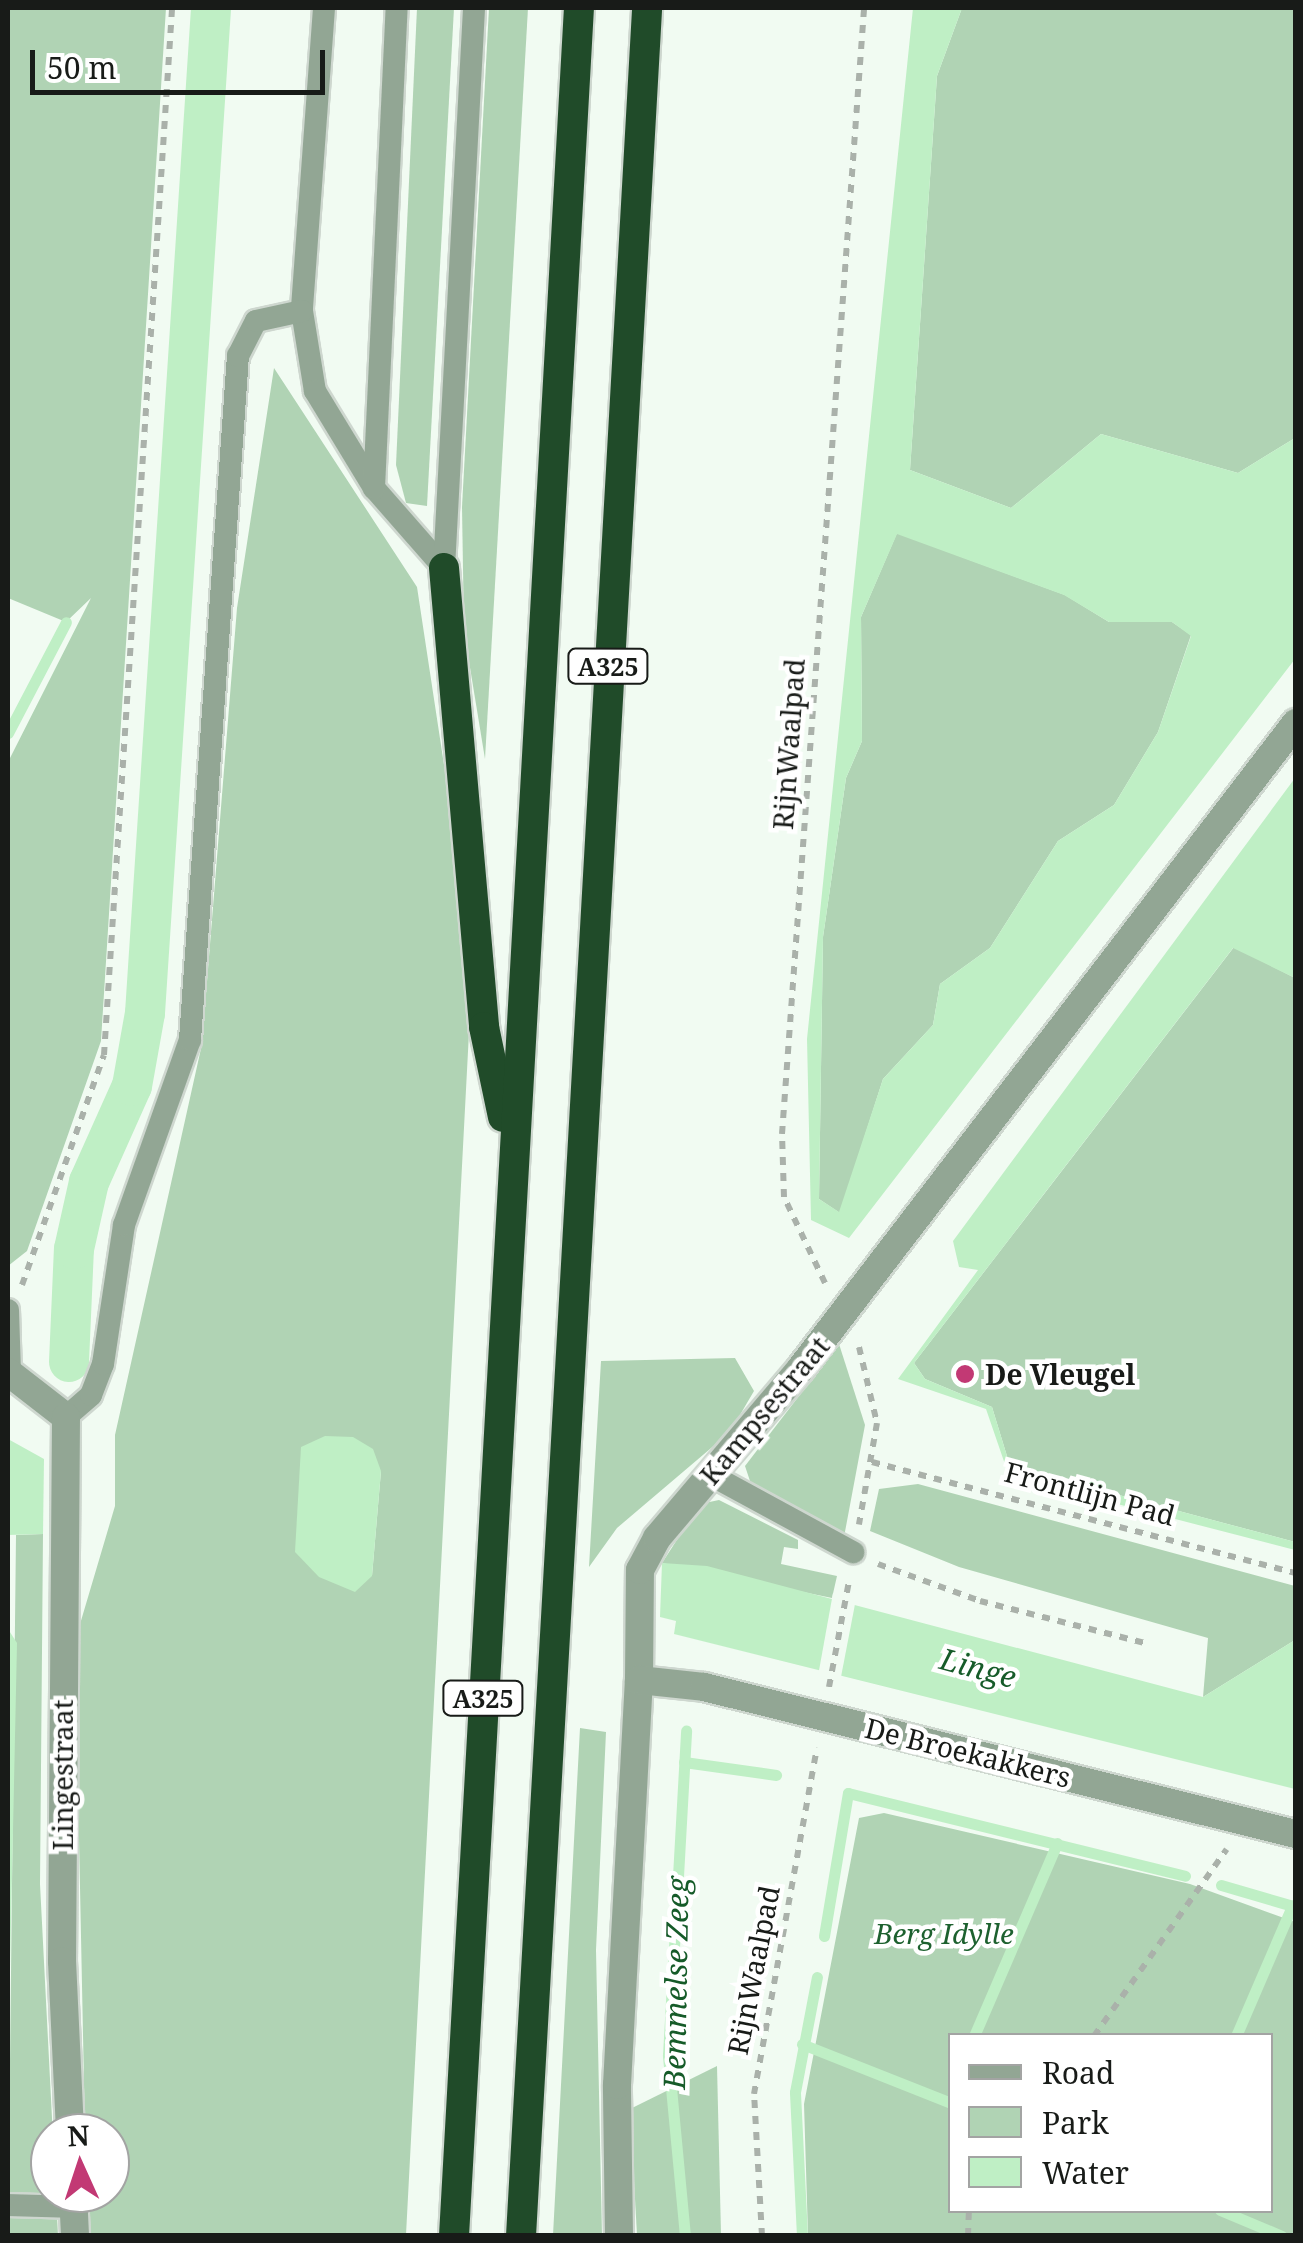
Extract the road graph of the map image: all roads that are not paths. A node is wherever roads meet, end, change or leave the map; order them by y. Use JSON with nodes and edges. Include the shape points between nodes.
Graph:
{"nodes":[{"id":1,"x":324,"y":8,"type":"edge"},
{"id":2,"x":397,"y":8,"type":"edge"},
{"id":3,"x":474,"y":8,"type":"edge"},
{"id":4,"x":578,"y":8,"type":"edge"},
{"id":5,"x":647,"y":8,"type":"edge"},
{"id":6,"x":302,"y":310,"type":"junction"},
{"id":7,"x":374,"y":488,"type":"junction"},
{"id":8,"x":444,"y":568,"type":"junction"},
{"id":9,"x":1296,"y":723,"type":"edge"},
{"id":10,"x":512,"y":1160,"type":"junction"},
{"id":11,"x":9,"y":1314,"type":"edge"},
{"id":12,"x":9,"y":1372,"type":"edge"},
{"id":13,"x":66,"y":1417,"type":"junction"},
{"id":14,"x":711,"y":1475,"type":"junction"},
{"id":15,"x":853,"y":1552,"type":"road end"},
{"id":16,"x":639,"y":1680,"type":"junction"},
{"id":17,"x":1296,"y":1834,"type":"edge"},
{"id":18,"x":69,"y":2113,"type":"edge"},
{"id":19,"x":454,"y":2236,"type":"edge"},
{"id":20,"x":521,"y":2236,"type":"edge"},
{"id":21,"x":619,"y":2236,"type":"edge"}],
"edges":[{"from":1,"to":6,"type":"lane"},
{"from":2,"to":7,"type":"lane"},
{"from":3,"to":8,"type":"lane"},
{"from":4,"to":10,"type":"highway","number":"A325"},
{"from":5,"to":20,"type":"highway","number":"A325"},
{"from":6,"to":7,"type":"lane","via":[[315,391]]},
{"from":6,"to":13,"type":"lane","via":[[256,321],[238,356],[190,1040],[124,1225],[103,1364],[91,1395]]},
{"from":7,"to":8,"type":"lane"},
{"from":8,"to":10,"type":"highway","via":[[484,1027]]},
{"from":9,"to":14,"type":"street","name":"Kampsestraat","via":[[843,1314]]},
{"from":10,"to":19,"type":"highway","number":"A325"},
{"from":11,"to":12,"type":"lane"},
{"from":12,"to":13,"type":"street"},
{"from":13,"to":18,"type":"street","name":"Lingestraat","via":[[62,1960]]},
{"from":14,"to":15,"type":"lane"},
{"from":14,"to":16,"type":"street","name":"Kampsestraat","via":[[640,1570]]},
{"from":16,"to":17,"type":"street","name":"De Broekakkers","via":[[823,1716]]},
{"from":16,"to":21,"type":"street","name":"Kampsestraat","via":[[617,2085]]}]}
